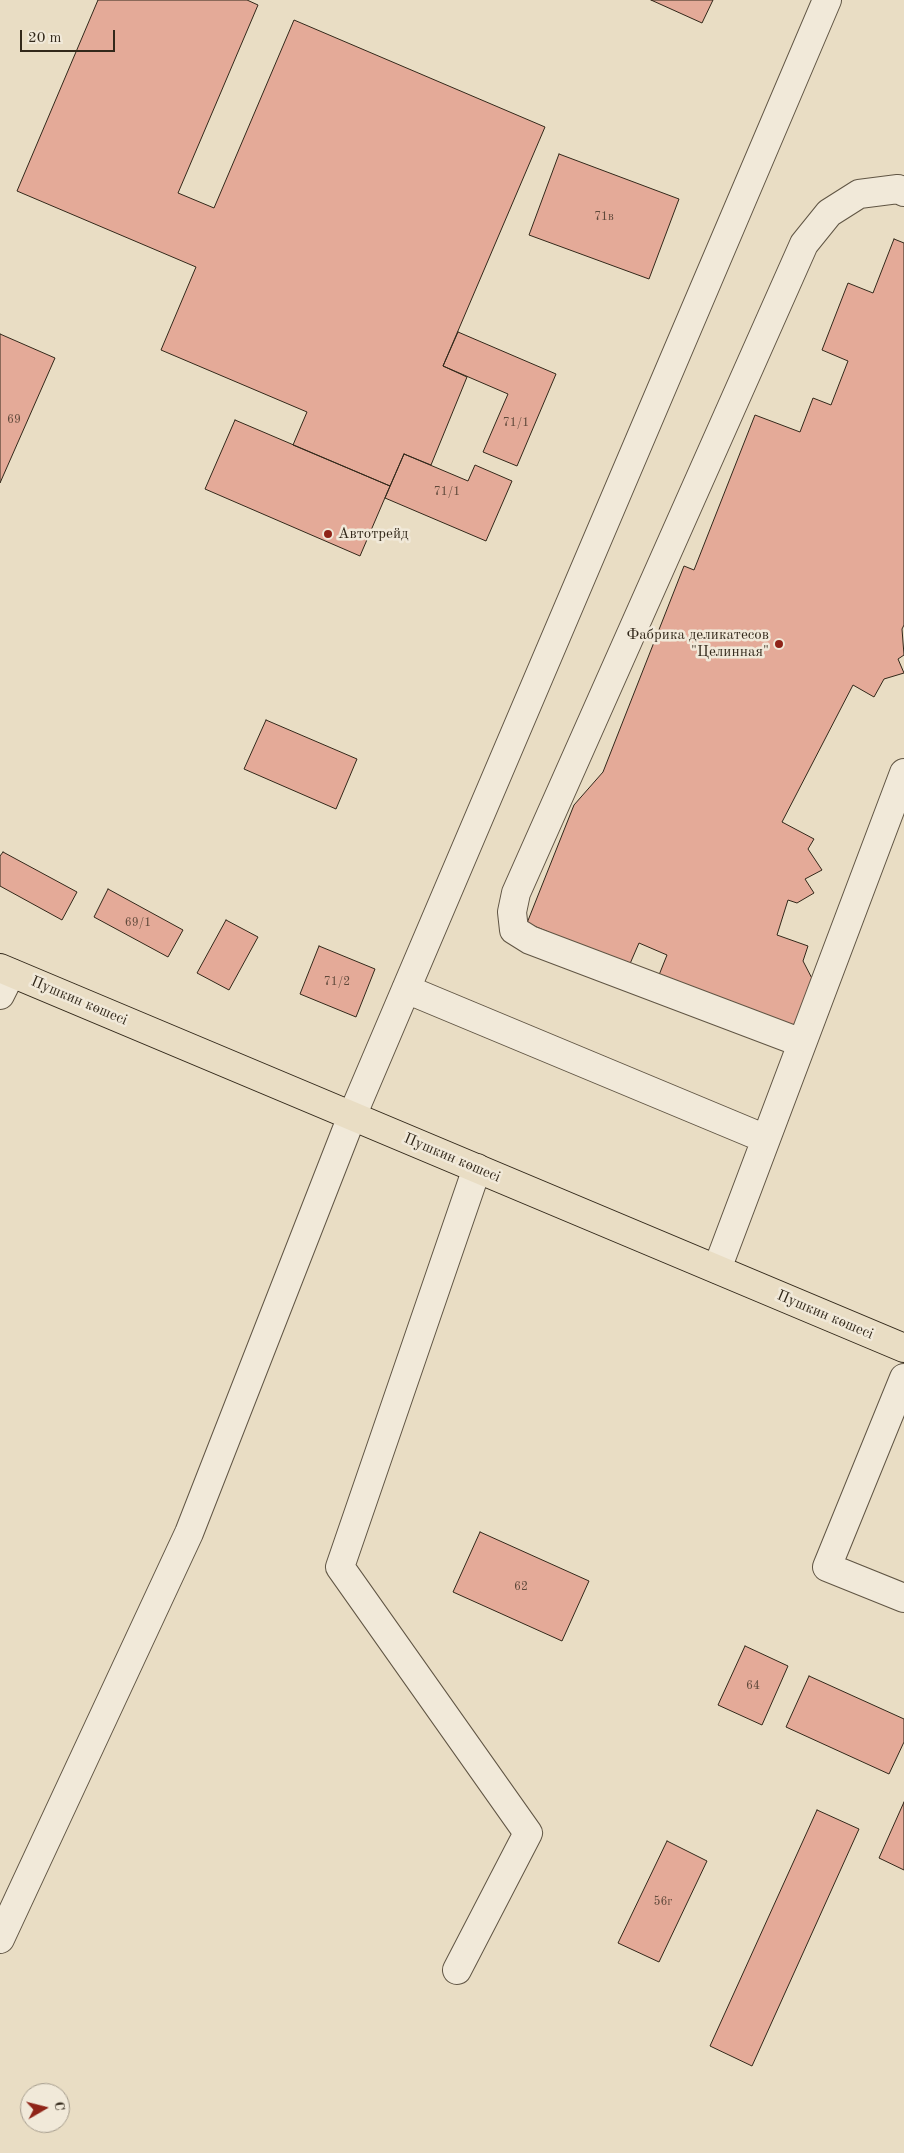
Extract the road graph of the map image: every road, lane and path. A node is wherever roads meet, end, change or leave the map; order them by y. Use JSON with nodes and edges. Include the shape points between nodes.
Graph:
{"nodes":[{"id":1,"x":827,"y":0,"type":"edge"},
{"id":2,"x":904,"y":192,"type":"edge"},
{"id":3,"x":904,"y":773,"type":"edge"},
{"id":4,"x":4,"y":979,"type":"edge"},
{"id":5,"x":406,"y":989,"type":"junction"},
{"id":6,"x":802,"y":1043,"type":"junction"},
{"id":7,"x":352,"y":1116,"type":"junction"},
{"id":8,"x":766,"y":1139,"type":"junction"},
{"id":9,"x":477,"y":1168,"type":"junction"},
{"id":10,"x":716,"y":1269,"type":"junction"},
{"id":11,"x":904,"y":1348,"type":"edge"},
{"id":12,"x":904,"y":1378,"type":"edge"},
{"id":13,"x":904,"y":1598,"type":"edge"},
{"id":14,"x":0,"y":1939,"type":"edge"},
{"id":15,"x":457,"y":1970,"type":"dead end"}],
"edges":[{"from":1,"to":5,"type":"street"},
{"from":2,"to":6,"type":"street","via":[[898,189],[859,194],[829,213],[804,244],[516,894],[512,912],[514,930],[530,940]]},
{"from":3,"to":6,"type":"street"},
{"from":4,"to":7,"type":"main road","name":"Пушкин көшесі"},
{"from":5,"to":7,"type":"street"},
{"from":5,"to":8,"type":"street"},
{"from":6,"to":8,"type":"street"},
{"from":7,"to":9,"type":"main road","name":"Пушкин көшесі"},
{"from":7,"to":14,"type":"street","via":[[189,1533]]},
{"from":8,"to":10,"type":"street"},
{"from":9,"to":10,"type":"main road","name":"Пушкин көшесі"},
{"from":9,"to":15,"type":"street","via":[[340,1567],[528,1833]]},
{"from":10,"to":11,"type":"main road","name":"Пушкин көшесі"},
{"from":12,"to":13,"type":"street","via":[[828,1567]]}]}
